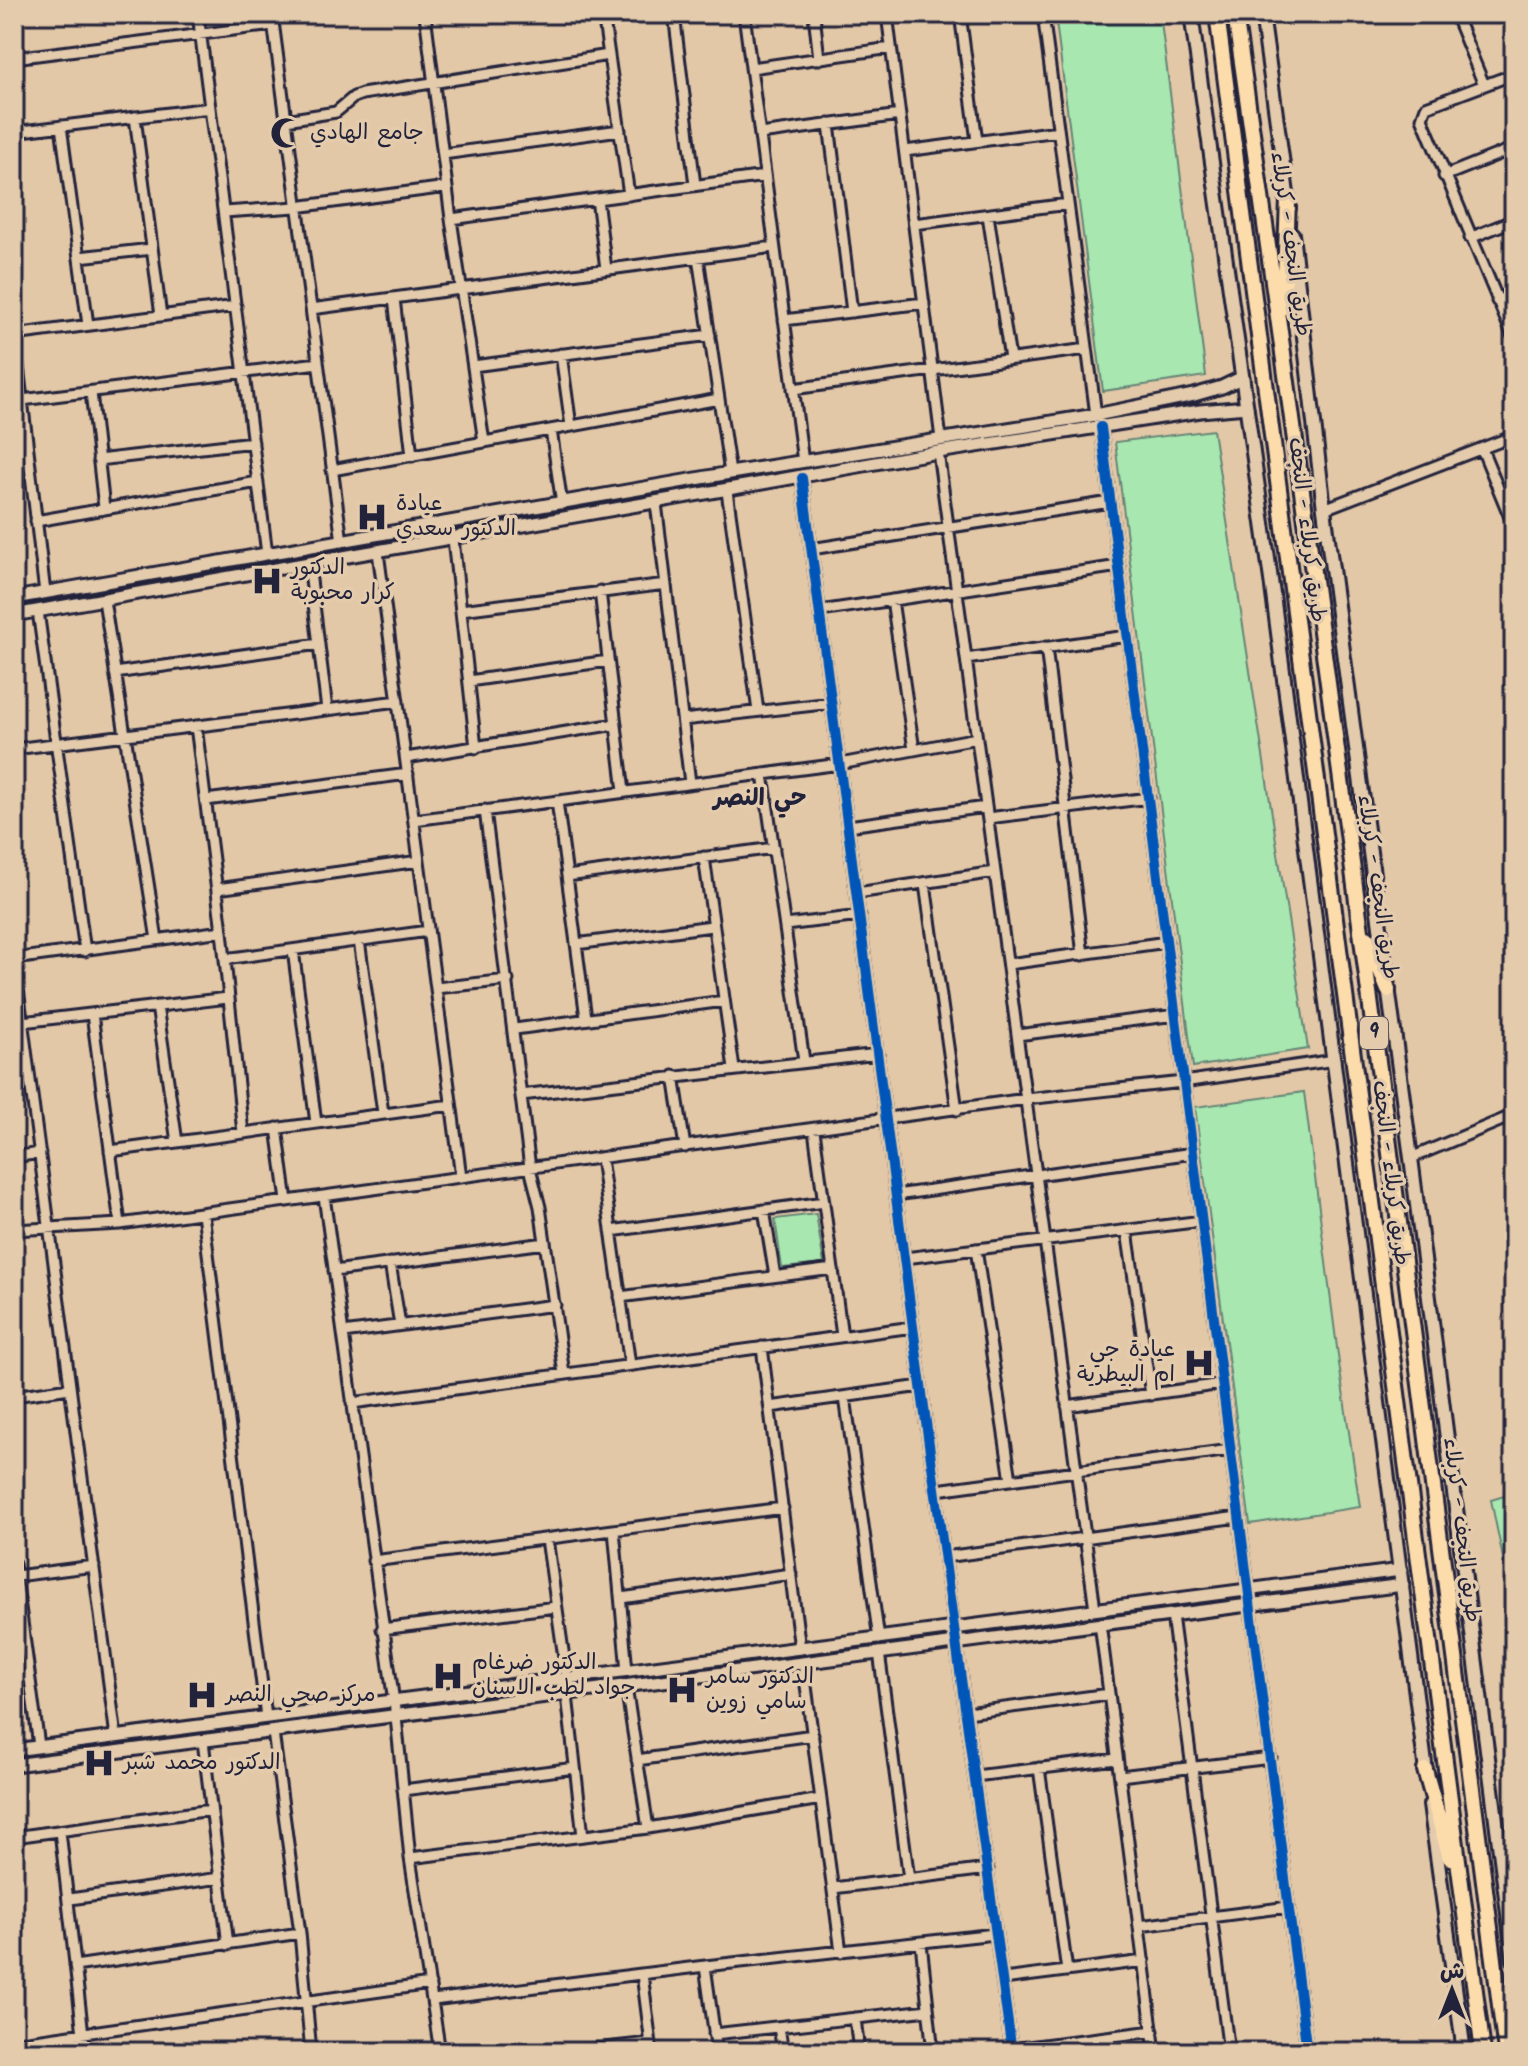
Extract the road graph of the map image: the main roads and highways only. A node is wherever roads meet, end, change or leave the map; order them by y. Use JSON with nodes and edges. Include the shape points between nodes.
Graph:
{"nodes":[{"id":1,"x":1191,"y":14,"type":"edge"},
{"id":2,"x":1217,"y":14,"type":"edge"},
{"id":3,"x":1235,"y":14,"type":"edge"},
{"id":4,"x":1262,"y":14,"type":"edge"},
{"id":5,"x":1288,"y":199,"type":"junction"},
{"id":6,"x":1282,"y":343,"type":"junction"},
{"id":7,"x":1359,"y":918,"type":"junction"},
{"id":8,"x":1388,"y":990,"type":"junction"},
{"id":9,"x":1425,"y":1770,"type":"junction"},
{"id":10,"x":1464,"y":1910,"type":"junction"},
{"id":11,"x":1511,"y":1917,"type":"edge"},
{"id":12,"x":1514,"y":1960,"type":"edge"},
{"id":13,"x":1464,"y":2052,"type":"edge"},
{"id":14,"x":1483,"y":2052,"type":"edge"},
{"id":15,"x":1506,"y":2052,"type":"edge"}],
"edges":[{"from":1,"to":9,"type":"main road","via":[[1335,1060]]},
{"from":2,"to":10,"type":"highway","name":"طريق کربلاء - النجف","number":"9"},
{"from":3,"to":6,"type":"highway","name":"طريق النجف - کربلاء","number":"9"},
{"from":4,"to":5,"type":"main road"},
{"from":5,"to":6,"type":"highway"},
{"from":5,"to":8,"type":"main road"},
{"from":6,"to":7,"type":"highway","name":"طريق النجف - کربلاء","number":"9"},
{"from":7,"to":8,"type":"highway"},
{"from":7,"to":15,"type":"highway","name":"طريق النجف - کربلاء","number":"9"},
{"from":8,"to":11,"type":"main road"},
{"from":9,"to":10,"type":"highway"},
{"from":9,"to":13,"type":"main road"},
{"from":10,"to":14,"type":"highway","name":"طريق کربلاء - النجف","number":"9"},
{"from":11,"to":12,"type":"main road"}]}
